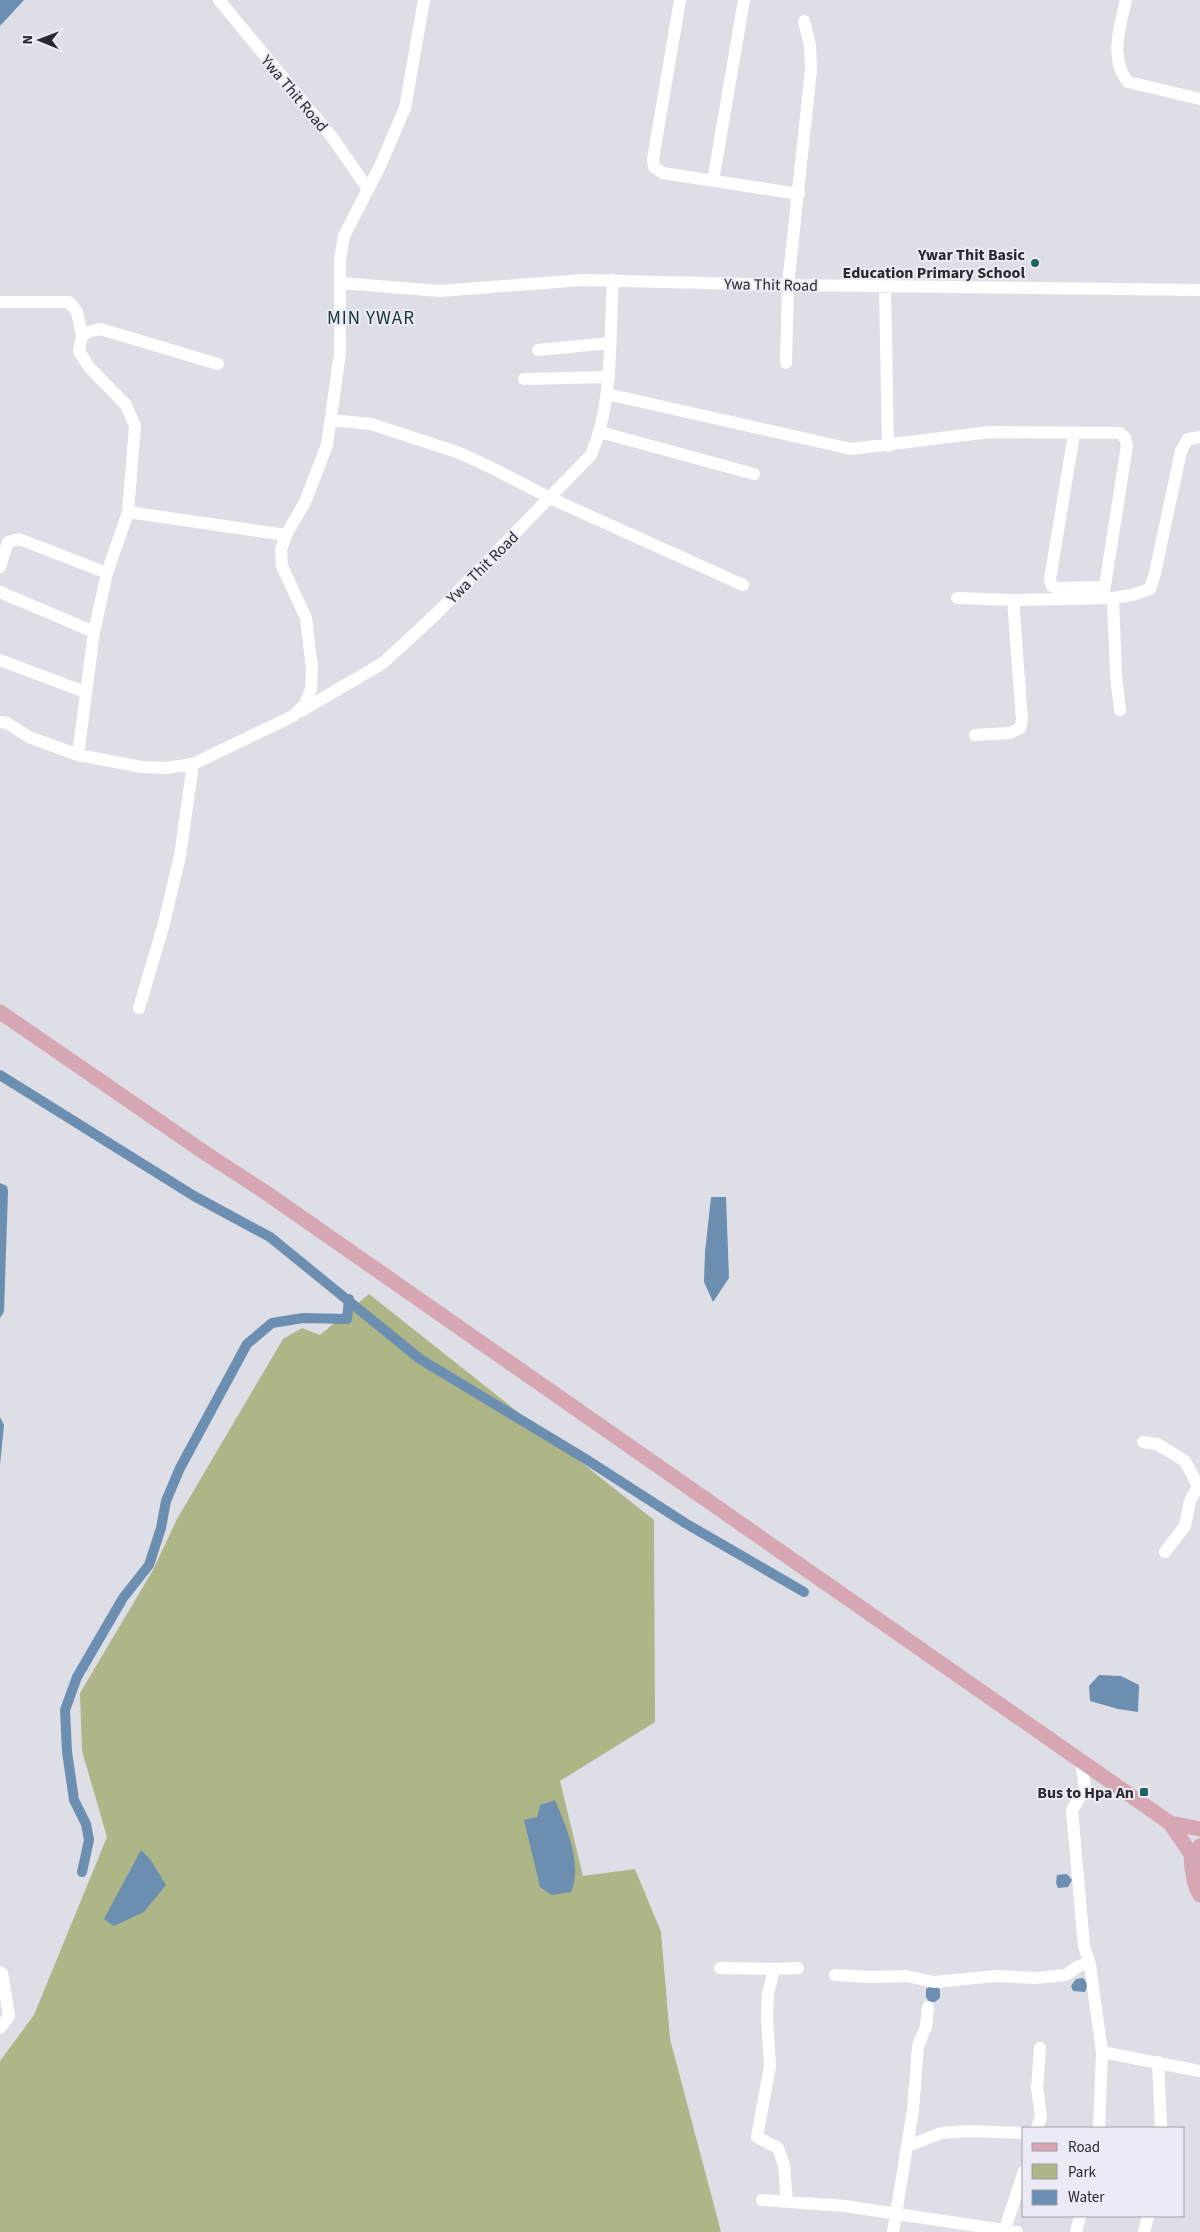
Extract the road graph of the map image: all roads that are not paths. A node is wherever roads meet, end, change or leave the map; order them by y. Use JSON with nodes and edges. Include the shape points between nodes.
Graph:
{"nodes":[{"id":1,"x":219,"y":0,"type":"edge"},
{"id":2,"x":424,"y":0,"type":"edge"},
{"id":3,"x":680,"y":0,"type":"edge"},
{"id":4,"x":744,"y":0,"type":"edge"},
{"id":5,"x":1126,"y":0,"type":"edge"},
{"id":6,"x":804,"y":21,"type":"dead end"},
{"id":7,"x":1200,"y":99,"type":"edge"},
{"id":8,"x":713,"y":181,"type":"junction"},
{"id":9,"x":368,"y":190,"type":"junction"},
{"id":10,"x":799,"y":194,"type":"junction"},
{"id":11,"x":613,"y":280,"type":"junction"},
{"id":12,"x":340,"y":283,"type":"junction"},
{"id":13,"x":788,"y":285,"type":"junction"},
{"id":14,"x":885,"y":287,"type":"junction"},
{"id":15,"x":1200,"y":290,"type":"edge"},
{"id":16,"x":0,"y":302,"type":"edge"},
{"id":17,"x":82,"y":336,"type":"junction"},
{"id":18,"x":609,"y":343,"type":"junction"},
{"id":19,"x":538,"y":350,"type":"dead end"},
{"id":20,"x":786,"y":363,"type":"dead end"},
{"id":21,"x":218,"y":364,"type":"dead end"},
{"id":22,"x":608,"y":377,"type":"junction"},
{"id":23,"x":524,"y":379,"type":"dead end"},
{"id":24,"x":607,"y":394,"type":"junction"},
{"id":25,"x":331,"y":420,"type":"junction"},
{"id":26,"x":600,"y":432,"type":"junction"},
{"id":27,"x":1074,"y":434,"type":"junction"},
{"id":28,"x":1200,"y":437,"type":"edge"},
{"id":29,"x":888,"y":446,"type":"junction"},
{"id":30,"x":754,"y":474,"type":"dead end"},
{"id":31,"x":550,"y":498,"type":"junction"},
{"id":32,"x":128,"y":512,"type":"junction"},
{"id":33,"x":286,"y":535,"type":"junction"},
{"id":34,"x":0,"y":567,"type":"edge"},
{"id":35,"x":107,"y":573,"type":"junction"},
{"id":36,"x":743,"y":585,"type":"dead end"},
{"id":37,"x":0,"y":592,"type":"edge"},
{"id":38,"x":1107,"y":594,"type":"junction"},
{"id":39,"x":957,"y":598,"type":"dead end"},
{"id":40,"x":1013,"y":600,"type":"junction"},
{"id":41,"x":94,"y":632,"type":"junction"},
{"id":42,"x":0,"y":660,"type":"edge"},
{"id":43,"x":85,"y":692,"type":"junction"},
{"id":44,"x":1120,"y":710,"type":"dead end"},
{"id":45,"x":293,"y":716,"type":"junction"},
{"id":46,"x":0,"y":722,"type":"edge"},
{"id":47,"x":975,"y":735,"type":"dead end"},
{"id":48,"x":78,"y":755,"type":"junction"},
{"id":49,"x":193,"y":764,"type":"junction"},
{"id":50,"x":139,"y":1008,"type":"dead end"},
{"id":51,"x":0,"y":1012,"type":"edge"},
{"id":52,"x":1143,"y":1442,"type":"dead end"},
{"id":53,"x":1199,"y":1486,"type":"edge"},
{"id":54,"x":1165,"y":1552,"type":"dead end"},
{"id":55,"x":1081,"y":1761,"type":"junction"},
{"id":56,"x":1170,"y":1823,"type":"junction"},
{"id":57,"x":1200,"y":1829,"type":"edge"},
{"id":58,"x":1200,"y":1846,"type":"edge"},
{"id":59,"x":1192,"y":1869,"type":"junction"},
{"id":60,"x":1200,"y":1895,"type":"edge"},
{"id":61,"x":1089,"y":1962,"type":"junction"},
{"id":62,"x":720,"y":1968,"type":"dead end"},
{"id":63,"x":798,"y":1968,"type":"dead end"},
{"id":64,"x":774,"y":1969,"type":"junction"},
{"id":65,"x":0,"y":1972,"type":"edge"},
{"id":66,"x":835,"y":1975,"type":"dead end"},
{"id":67,"x":928,"y":2007,"type":"dead end"},
{"id":68,"x":0,"y":2028,"type":"edge"},
{"id":69,"x":1040,"y":2048,"type":"dead end"},
{"id":70,"x":1102,"y":2052,"type":"junction"},
{"id":71,"x":1158,"y":2062,"type":"junction"},
{"id":72,"x":1200,"y":2071,"type":"edge"},
{"id":73,"x":1037,"y":2127,"type":"edge"},
{"id":74,"x":1099,"y":2127,"type":"edge"},
{"id":75,"x":1161,"y":2127,"type":"edge"},
{"id":76,"x":1022,"y":2133,"type":"edge"},
{"id":77,"x":908,"y":2146,"type":"junction"},
{"id":78,"x":1022,"y":2179,"type":"edge"},
{"id":79,"x":762,"y":2200,"type":"dead end"},
{"id":80,"x":787,"y":2202,"type":"junction"},
{"id":81,"x":895,"y":2212,"type":"junction"},
{"id":82,"x":1080,"y":2217,"type":"edge"},
{"id":83,"x":1148,"y":2217,"type":"edge"},
{"id":84,"x":1009,"y":2231,"type":"edge"},
{"id":85,"x":893,"y":2232,"type":"edge"},
{"id":86,"x":1076,"y":2232,"type":"edge"},
{"id":87,"x":1144,"y":2232,"type":"edge"}],
"edges":[{"from":1,"to":9,"type":"street","name":"Ywa Thit Road","via":[[332,137]]},
{"from":2,"to":9,"type":"street","name":"Ywa Thit Road","via":[[405,108]]},
{"from":3,"to":8,"type":"street","via":[[652,158],[654,167],[663,173]]},
{"from":4,"to":8,"type":"street"},
{"from":5,"to":7,"type":"street","via":[[1118,36],[1122,75],[1128,82]]},
{"from":6,"to":10,"type":"street","via":[[811,70]]},
{"from":8,"to":10,"type":"street"},
{"from":9,"to":12,"type":"street","name":"Ywa Thit Road","via":[[344,236]]},
{"from":10,"to":13,"type":"street"},
{"from":11,"to":12,"type":"street","name":"Ywa Thit Road","via":[[440,291]]},
{"from":11,"to":13,"type":"street","name":"Ywa Thit Road"},
{"from":11,"to":18,"type":"street","name":"Ywa Thit Road"},
{"from":12,"to":25,"type":"street","name":"Ywa Thit Road","via":[[340,353]]},
{"from":13,"to":14,"type":"street","name":"Ywa Thit Road"},
{"from":13,"to":20,"type":"street"},
{"from":14,"to":15,"type":"street","name":"Ywa Thit Road"},
{"from":14,"to":29,"type":"street"},
{"from":16,"to":17,"type":"street","via":[[69,302],[76,312]]},
{"from":17,"to":21,"type":"street","via":[[85,332],[100,329],[115,332]]},
{"from":17,"to":32,"type":"street","via":[[79,351],[89,367],[126,405],[135,426]]},
{"from":18,"to":19,"type":"street"},
{"from":18,"to":22,"type":"street","name":"Ywa Thit Road"},
{"from":22,"to":23,"type":"street"},
{"from":22,"to":24,"type":"street","name":"Ywa Thit Road"},
{"from":24,"to":26,"type":"street","name":"Ywa Thit Road"},
{"from":24,"to":29,"type":"street","via":[[851,449]]},
{"from":25,"to":31,"type":"street","via":[[371,424],[426,441],[490,467]]},
{"from":25,"to":33,"type":"street","name":"Ywa Thit Road","via":[[327,446],[305,502]]},
{"from":26,"to":30,"type":"street"},
{"from":26,"to":31,"type":"street","name":"Ywa Thit Road","via":[[591,455]]},
{"from":27,"to":29,"type":"street","via":[[990,432]]},
{"from":27,"to":38,"type":"street","via":[[1120,434],[1127,446]]},
{"from":27,"to":38,"type":"street","via":[[1050,579],[1056,588]]},
{"from":28,"to":38,"type":"street","via":[[1188,439],[1181,451],[1150,588],[1132,596]]},
{"from":31,"to":36,"type":"street"},
{"from":31,"to":45,"type":"street","name":"Ywa Thit Road","via":[[383,663]]},
{"from":32,"to":33,"type":"street"},
{"from":32,"to":35,"type":"street"},
{"from":33,"to":45,"type":"street","name":"Ywa Thit Road","via":[[280,557],[306,618],[312,669],[312,689],[305,704]]},
{"from":34,"to":35,"type":"street","via":[[8,542],[18,539]]},
{"from":35,"to":41,"type":"street"},
{"from":37,"to":41,"type":"street"},
{"from":38,"to":40,"type":"street"},
{"from":38,"to":44,"type":"street"},
{"from":39,"to":40,"type":"street"},
{"from":40,"to":47,"type":"street","via":[[1020,728],[1010,733]]},
{"from":41,"to":43,"type":"street"},
{"from":42,"to":43,"type":"street"},
{"from":43,"to":48,"type":"street"},
{"from":45,"to":49,"type":"street","name":"Ywa Thit Road"},
{"from":46,"to":48,"type":"street","name":"Ywa Thit Road","via":[[29,737]]},
{"from":48,"to":49,"type":"street","name":"Ywa Thit Road","via":[[142,767]]},
{"from":49,"to":50,"type":"street","via":[[180,856]]},
{"from":51,"to":55,"type":"main road","via":[[265,1192]]},
{"from":52,"to":53,"type":"street","via":[[1157,1444],[1185,1461]]},
{"from":53,"to":54,"type":"street","via":[[1190,1501],[1185,1526]]},
{"from":55,"to":56,"type":"main road"},
{"from":55,"to":61,"type":"street","via":[[1085,1789],[1072,1810],[1084,1946]]},
{"from":56,"to":57,"type":"main road"},
{"from":56,"to":59,"type":"main road","via":[[1190,1854]]},
{"from":58,"to":59,"type":"main road"},
{"from":59,"to":60,"type":"main road"},
{"from":61,"to":66,"type":"street","via":[[1066,1975],[1035,1978],[997,1976],[934,1982],[906,1976],[870,1978]]},
{"from":61,"to":70,"type":"street"},
{"from":62,"to":64,"type":"street"},
{"from":63,"to":64,"type":"street"},
{"from":64,"to":80,"type":"street","via":[[767,2017],[770,2066],[757,2137],[778,2148],[784,2165]]},
{"from":65,"to":68,"type":"street","via":[[9,2016]]},
{"from":67,"to":77,"type":"street","via":[[926,2027],[918,2046]]},
{"from":69,"to":73,"type":"street","via":[[1037,2088],[1041,2116]]},
{"from":70,"to":71,"type":"street"},
{"from":70,"to":74,"type":"street"},
{"from":71,"to":72,"type":"street"},
{"from":71,"to":75,"type":"street"},
{"from":76,"to":77,"type":"street","via":[[969,2131],[941,2134]]},
{"from":77,"to":81,"type":"street"},
{"from":78,"to":84,"type":"street"},
{"from":79,"to":80,"type":"street"},
{"from":80,"to":81,"type":"street"},
{"from":81,"to":84,"type":"street"},
{"from":81,"to":85,"type":"street"},
{"from":82,"to":86,"type":"street"},
{"from":83,"to":87,"type":"street"}]}
